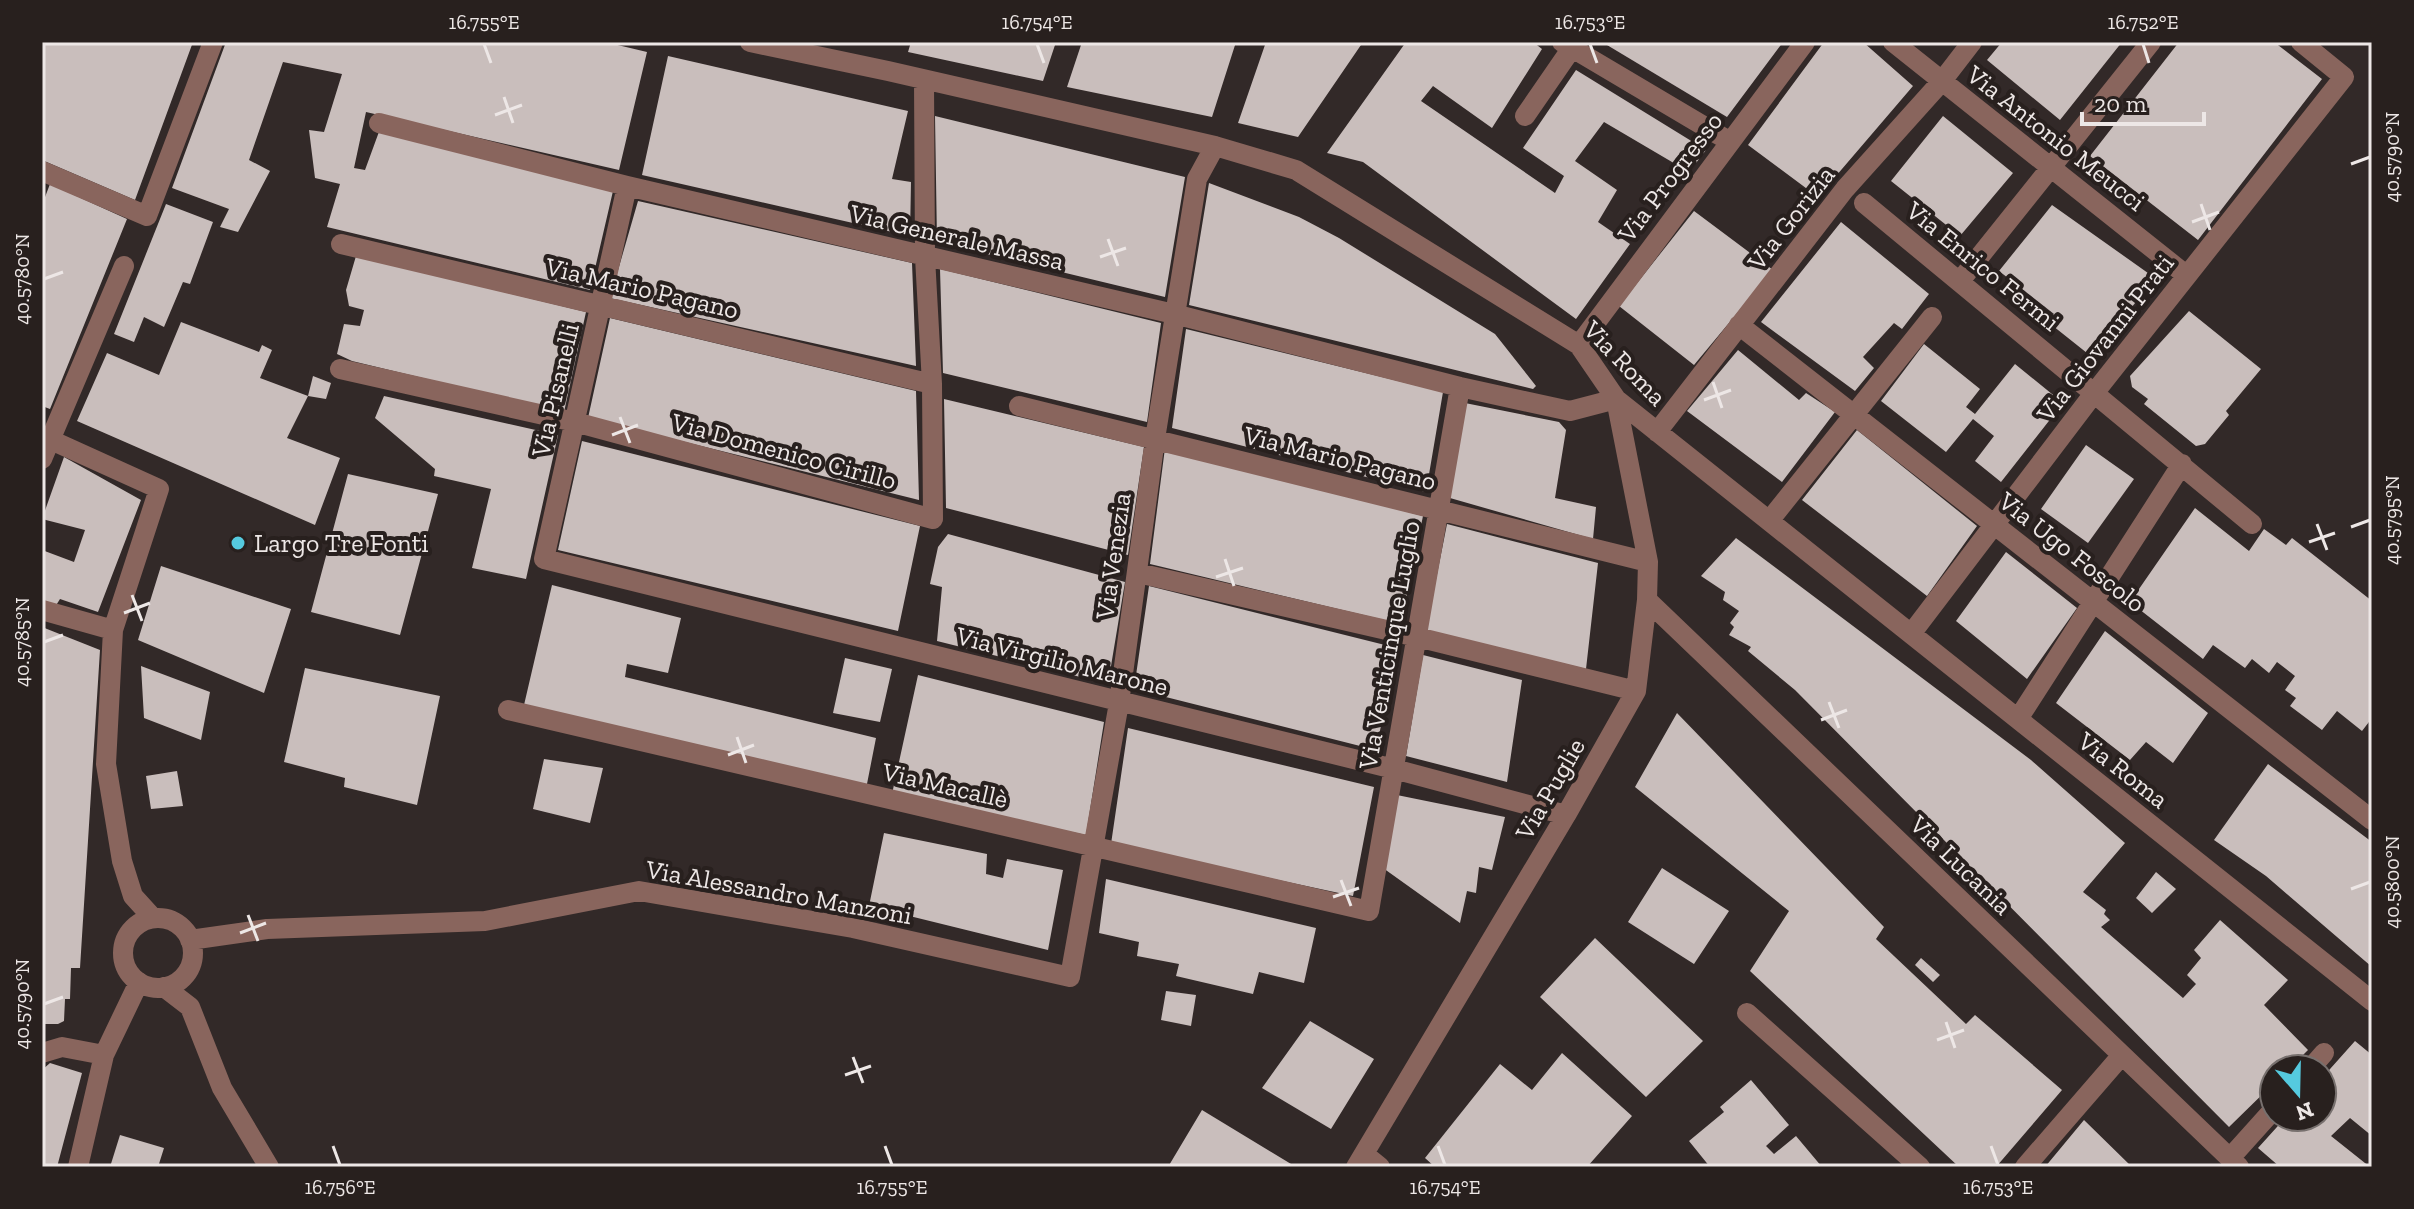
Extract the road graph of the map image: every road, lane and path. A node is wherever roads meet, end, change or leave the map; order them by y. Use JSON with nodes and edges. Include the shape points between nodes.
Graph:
{"nodes":[{"id":1,"x":213,"y":42,"type":"edge"},
{"id":2,"x":750,"y":42,"type":"edge"},
{"id":3,"x":1805,"y":42,"type":"edge"},
{"id":4,"x":1893,"y":42,"type":"edge"},
{"id":5,"x":1972,"y":42,"type":"edge"},
{"id":6,"x":2151,"y":42,"type":"edge"},
{"id":7,"x":2301,"y":42,"type":"edge"},
{"id":8,"x":1570,"y":44,"type":"edge"},
{"id":9,"x":924,"y":81,"type":"junction"},
{"id":10,"x":1942,"y":81,"type":"junction"},
{"id":11,"x":1525,"y":116,"type":"dead end"},
{"id":12,"x":379,"y":123,"type":"dead end"},
{"id":13,"x":1729,"y":141,"type":"junction"},
{"id":14,"x":1215,"y":146,"type":"junction"},
{"id":15,"x":2052,"y":168,"type":"junction"},
{"id":16,"x":43,"y":176,"type":"edge"},
{"id":17,"x":627,"y":186,"type":"junction"},
{"id":18,"x":1864,"y":203,"type":"dead end"},
{"id":19,"x":341,"y":244,"type":"dead end"},
{"id":20,"x":925,"y":257,"type":"junction"},
{"id":21,"x":124,"y":266,"type":"dead end"},
{"id":22,"x":2186,"y":275,"type":"junction"},
{"id":23,"x":1960,"y":281,"type":"junction"},
{"id":24,"x":601,"y":305,"type":"junction"},
{"id":25,"x":1174,"y":314,"type":"junction"},
{"id":26,"x":1932,"y":317,"type":"dead end"},
{"id":27,"x":1739,"y":325,"type":"junction"},
{"id":28,"x":1579,"y":345,"type":"junction"},
{"id":29,"x":340,"y":369,"type":"dead end"},
{"id":30,"x":932,"y":384,"type":"junction"},
{"id":31,"x":1460,"y":387,"type":"junction"},
{"id":32,"x":2095,"y":392,"type":"junction"},
{"id":33,"x":1616,"y":399,"type":"junction"},
{"id":34,"x":1019,"y":406,"type":"dead end"},
{"id":35,"x":1854,"y":414,"type":"junction"},
{"id":36,"x":575,"y":422,"type":"junction"},
{"id":37,"x":1657,"y":432,"type":"junction"},
{"id":38,"x":1155,"y":439,"type":"junction"},
{"id":39,"x":44,"y":445,"type":"edge"},
{"id":40,"x":2182,"y":464,"type":"junction"},
{"id":41,"x":1439,"y":510,"type":"junction"},
{"id":42,"x":1769,"y":521,"type":"junction"},
{"id":43,"x":1994,"y":524,"type":"junction"},
{"id":44,"x":2252,"y":524,"type":"dead end"},
{"id":45,"x":544,"y":559,"type":"joint"},
{"id":46,"x":1648,"y":562,"type":"junction"},
{"id":47,"x":1138,"y":573,"type":"junction"},
{"id":48,"x":1647,"y":600,"type":"junction"},
{"id":49,"x":2093,"y":602,"type":"junction"},
{"id":50,"x":42,"y":610,"type":"edge"},
{"id":51,"x":113,"y":630,"type":"junction"},
{"id":52,"x":1911,"y":634,"type":"junction"},
{"id":53,"x":1417,"y":637,"type":"junction"},
{"id":54,"x":1636,"y":691,"type":"junction"},
{"id":55,"x":1119,"y":703,"type":"junction"},
{"id":56,"x":508,"y":710,"type":"dead end"},
{"id":57,"x":2018,"y":719,"type":"junction"},
{"id":58,"x":1394,"y":769,"type":"junction"},
{"id":59,"x":1566,"y":815,"type":"junction"},
{"id":60,"x":2372,"y":820,"type":"edge"},
{"id":61,"x":1094,"y":847,"type":"junction"},
{"id":62,"x":1369,"y":911,"type":"joint"},
{"id":63,"x":153,"y":918,"type":"junction"},
{"id":64,"x":190,"y":940,"type":"junction"},
{"id":65,"x":1070,"y":977,"type":"joint"},
{"id":66,"x":139,"y":982,"type":"junction"},
{"id":67,"x":164,"y":987,"type":"junction"},
{"id":68,"x":2372,"y":1001,"type":"edge"},
{"id":69,"x":1747,"y":1013,"type":"dead end"},
{"id":70,"x":42,"y":1053,"type":"edge"},
{"id":71,"x":104,"y":1055,"type":"junction"},
{"id":72,"x":2122,"y":1055,"type":"junction"},
{"id":73,"x":2258,"y":1131,"type":"edge"},
{"id":74,"x":1367,"y":1163,"type":"edge"},
{"id":75,"x":2234,"y":1163,"type":"edge"},
{"id":76,"x":78,"y":1167,"type":"edge"},
{"id":77,"x":269,"y":1167,"type":"edge"},
{"id":78,"x":1920,"y":1167,"type":"edge"},
{"id":79,"x":2025,"y":1167,"type":"edge"}],
"edges":[{"from":1,"to":16,"type":"street","via":[[147,216]]},
{"from":2,"to":9,"type":"street","name":"Via Roma"},
{"from":3,"to":13,"type":"street","name":"Via Progresso"},
{"from":4,"to":10,"type":"street","name":"Via Antonio Meucci"},
{"from":5,"to":10,"type":"street","name":"Via Gorizia"},
{"from":6,"to":15,"type":"street"},
{"from":7,"to":22,"type":"street","name":"Via Giovanni Prati","via":[[2344,77]]},
{"from":8,"to":11,"type":"street"},
{"from":8,"to":13,"type":"street"},
{"from":9,"to":14,"type":"street","name":"Via Roma"},
{"from":9,"to":20,"type":"street"},
{"from":10,"to":15,"type":"street","name":"Via Antonio Meucci"},
{"from":10,"to":27,"type":"street","name":"Via Gorizia","via":[[1845,189]]},
{"from":12,"to":17,"type":"street","name":"Via Generale Massa"},
{"from":13,"to":28,"type":"street","name":"Via Progresso"},
{"from":14,"to":25,"type":"street","name":"Via Venezia","via":[[1197,179]]},
{"from":14,"to":28,"type":"street","name":"Via Roma","via":[[1296,170]]},
{"from":15,"to":22,"type":"street","name":"Via Antonio Meucci"},
{"from":15,"to":23,"type":"street"},
{"from":17,"to":20,"type":"street","name":"Via Generale Massa"},
{"from":17,"to":24,"type":"street","name":"Via Pisanelli"},
{"from":18,"to":23,"type":"street","name":"Via Enrico Fermi"},
{"from":19,"to":24,"type":"street","name":"Via Mario Pagano"},
{"from":20,"to":25,"type":"street","name":"Via Generale Massa"},
{"from":20,"to":30,"type":"street"},
{"from":21,"to":39,"type":"street"},
{"from":22,"to":32,"type":"street","name":"Via Giovanni Prati"},
{"from":23,"to":32,"type":"street","name":"Via Enrico Fermi"},
{"from":24,"to":30,"type":"street","name":"Via Mario Pagano"},
{"from":24,"to":36,"type":"street","name":"Via Pisanelli"},
{"from":25,"to":31,"type":"street","name":"Via Generale Massa"},
{"from":25,"to":38,"type":"street","name":"Via Venezia"},
{"from":26,"to":35,"type":"street"},
{"from":27,"to":35,"type":"street","name":"Via Ugo Foscolo"},
{"from":27,"to":37,"type":"street","name":"Via Gorizia"},
{"from":28,"to":33,"type":"street","name":"Via Roma"},
{"from":29,"to":36,"type":"street","name":"Via Domenico Cirillo"},
{"from":30,"to":36,"type":"street","name":"Via Domenico Cirillo","via":[[933,519]]},
{"from":31,"to":33,"type":"street","name":"Via Generale Massa","via":[[1570,411]]},
{"from":31,"to":41,"type":"street","name":"Via Venticinque Luglio"},
{"from":32,"to":40,"type":"street","name":"Via Enrico Fermi"},
{"from":32,"to":43,"type":"street","name":"Via Giovanni Prati"},
{"from":33,"to":37,"type":"street","name":"Via Roma"},
{"from":33,"to":46,"type":"street","name":"Via Puglie"},
{"from":34,"to":38,"type":"street","name":"Via Mario Pagano"},
{"from":35,"to":42,"type":"street"},
{"from":35,"to":43,"type":"street","name":"Via Ugo Foscolo"},
{"from":36,"to":45,"type":"street","name":"Via Pisanelli"},
{"from":37,"to":42,"type":"street","name":"Via Roma"},
{"from":38,"to":41,"type":"street","name":"Via Mario Pagano"},
{"from":38,"to":47,"type":"street","name":"Via Venezia"},
{"from":39,"to":51,"type":"street","via":[[159,489]]},
{"from":40,"to":44,"type":"street","name":"Via Enrico Fermi"},
{"from":40,"to":49,"type":"street"},
{"from":41,"to":46,"type":"street","name":"Via Mario Pagano"},
{"from":41,"to":53,"type":"street","name":"Via Venticinque Luglio"},
{"from":42,"to":52,"type":"street","name":"Via Roma"},
{"from":43,"to":49,"type":"street","name":"Via Ugo Foscolo"},
{"from":43,"to":52,"type":"street","name":"Via Giovanni Prati"},
{"from":45,"to":55,"type":"street","name":"Via Virgilio Marone"},
{"from":46,"to":48,"type":"street","name":"Via Puglie"},
{"from":47,"to":53,"type":"street"},
{"from":47,"to":55,"type":"street","name":"Via Venezia"},
{"from":48,"to":54,"type":"street","name":"Via Puglie"},
{"from":48,"to":72,"type":"street","name":"Via Lucania"},
{"from":49,"to":57,"type":"street"},
{"from":49,"to":60,"type":"street","name":"Via Ugo Foscolo"},
{"from":50,"to":51,"type":"street"},
{"from":51,"to":63,"type":"street","via":[[106,764],[122,861],[133,896]]},
{"from":52,"to":57,"type":"street","name":"Via Roma"},
{"from":53,"to":54,"type":"street"},
{"from":53,"to":58,"type":"street","name":"Via Venticinque Luglio"},
{"from":54,"to":59,"type":"street","name":"Via Puglie"},
{"from":55,"to":58,"type":"street","name":"Via Virgilio Marone"},
{"from":55,"to":61,"type":"street","name":"Via Venezia"},
{"from":56,"to":61,"type":"street","name":"Via Macallè"},
{"from":57,"to":68,"type":"street","name":"Via Roma"},
{"from":58,"to":59,"type":"street","name":"Via Virgilio Marone"},
{"from":58,"to":62,"type":"street","name":"Via Venticinque Luglio"},
{"from":59,"to":74,"type":"street","name":"Via Puglie"},
{"from":61,"to":62,"type":"street","name":"Via Macallè"},
{"from":61,"to":65,"type":"street","name":"Via Venezia"},
{"from":63,"to":64,"type":"street","via":[[176,923]]},
{"from":63,"to":66,"type":"street","via":[[134,927],[124,945],[126,966]]},
{"from":64,"to":65,"type":"street","name":"Via Alessandro Manzoni","via":[[267,929],[485,921],[639,891],[853,928]]},
{"from":64,"to":67,"type":"street","via":[[188,970]]},
{"from":66,"to":67,"type":"street"},
{"from":66,"to":71,"type":"street"},
{"from":67,"to":77,"type":"street","via":[[190,1007],[222,1088]]},
{"from":69,"to":78,"type":"street"},
{"from":70,"to":71,"type":"street","via":[[62,1047]]},
{"from":71,"to":76,"type":"street"},
{"from":72,"to":75,"type":"street","name":"Via Lucania"},
{"from":72,"to":79,"type":"street"},
{"from":73,"to":75,"type":"street"}]}
